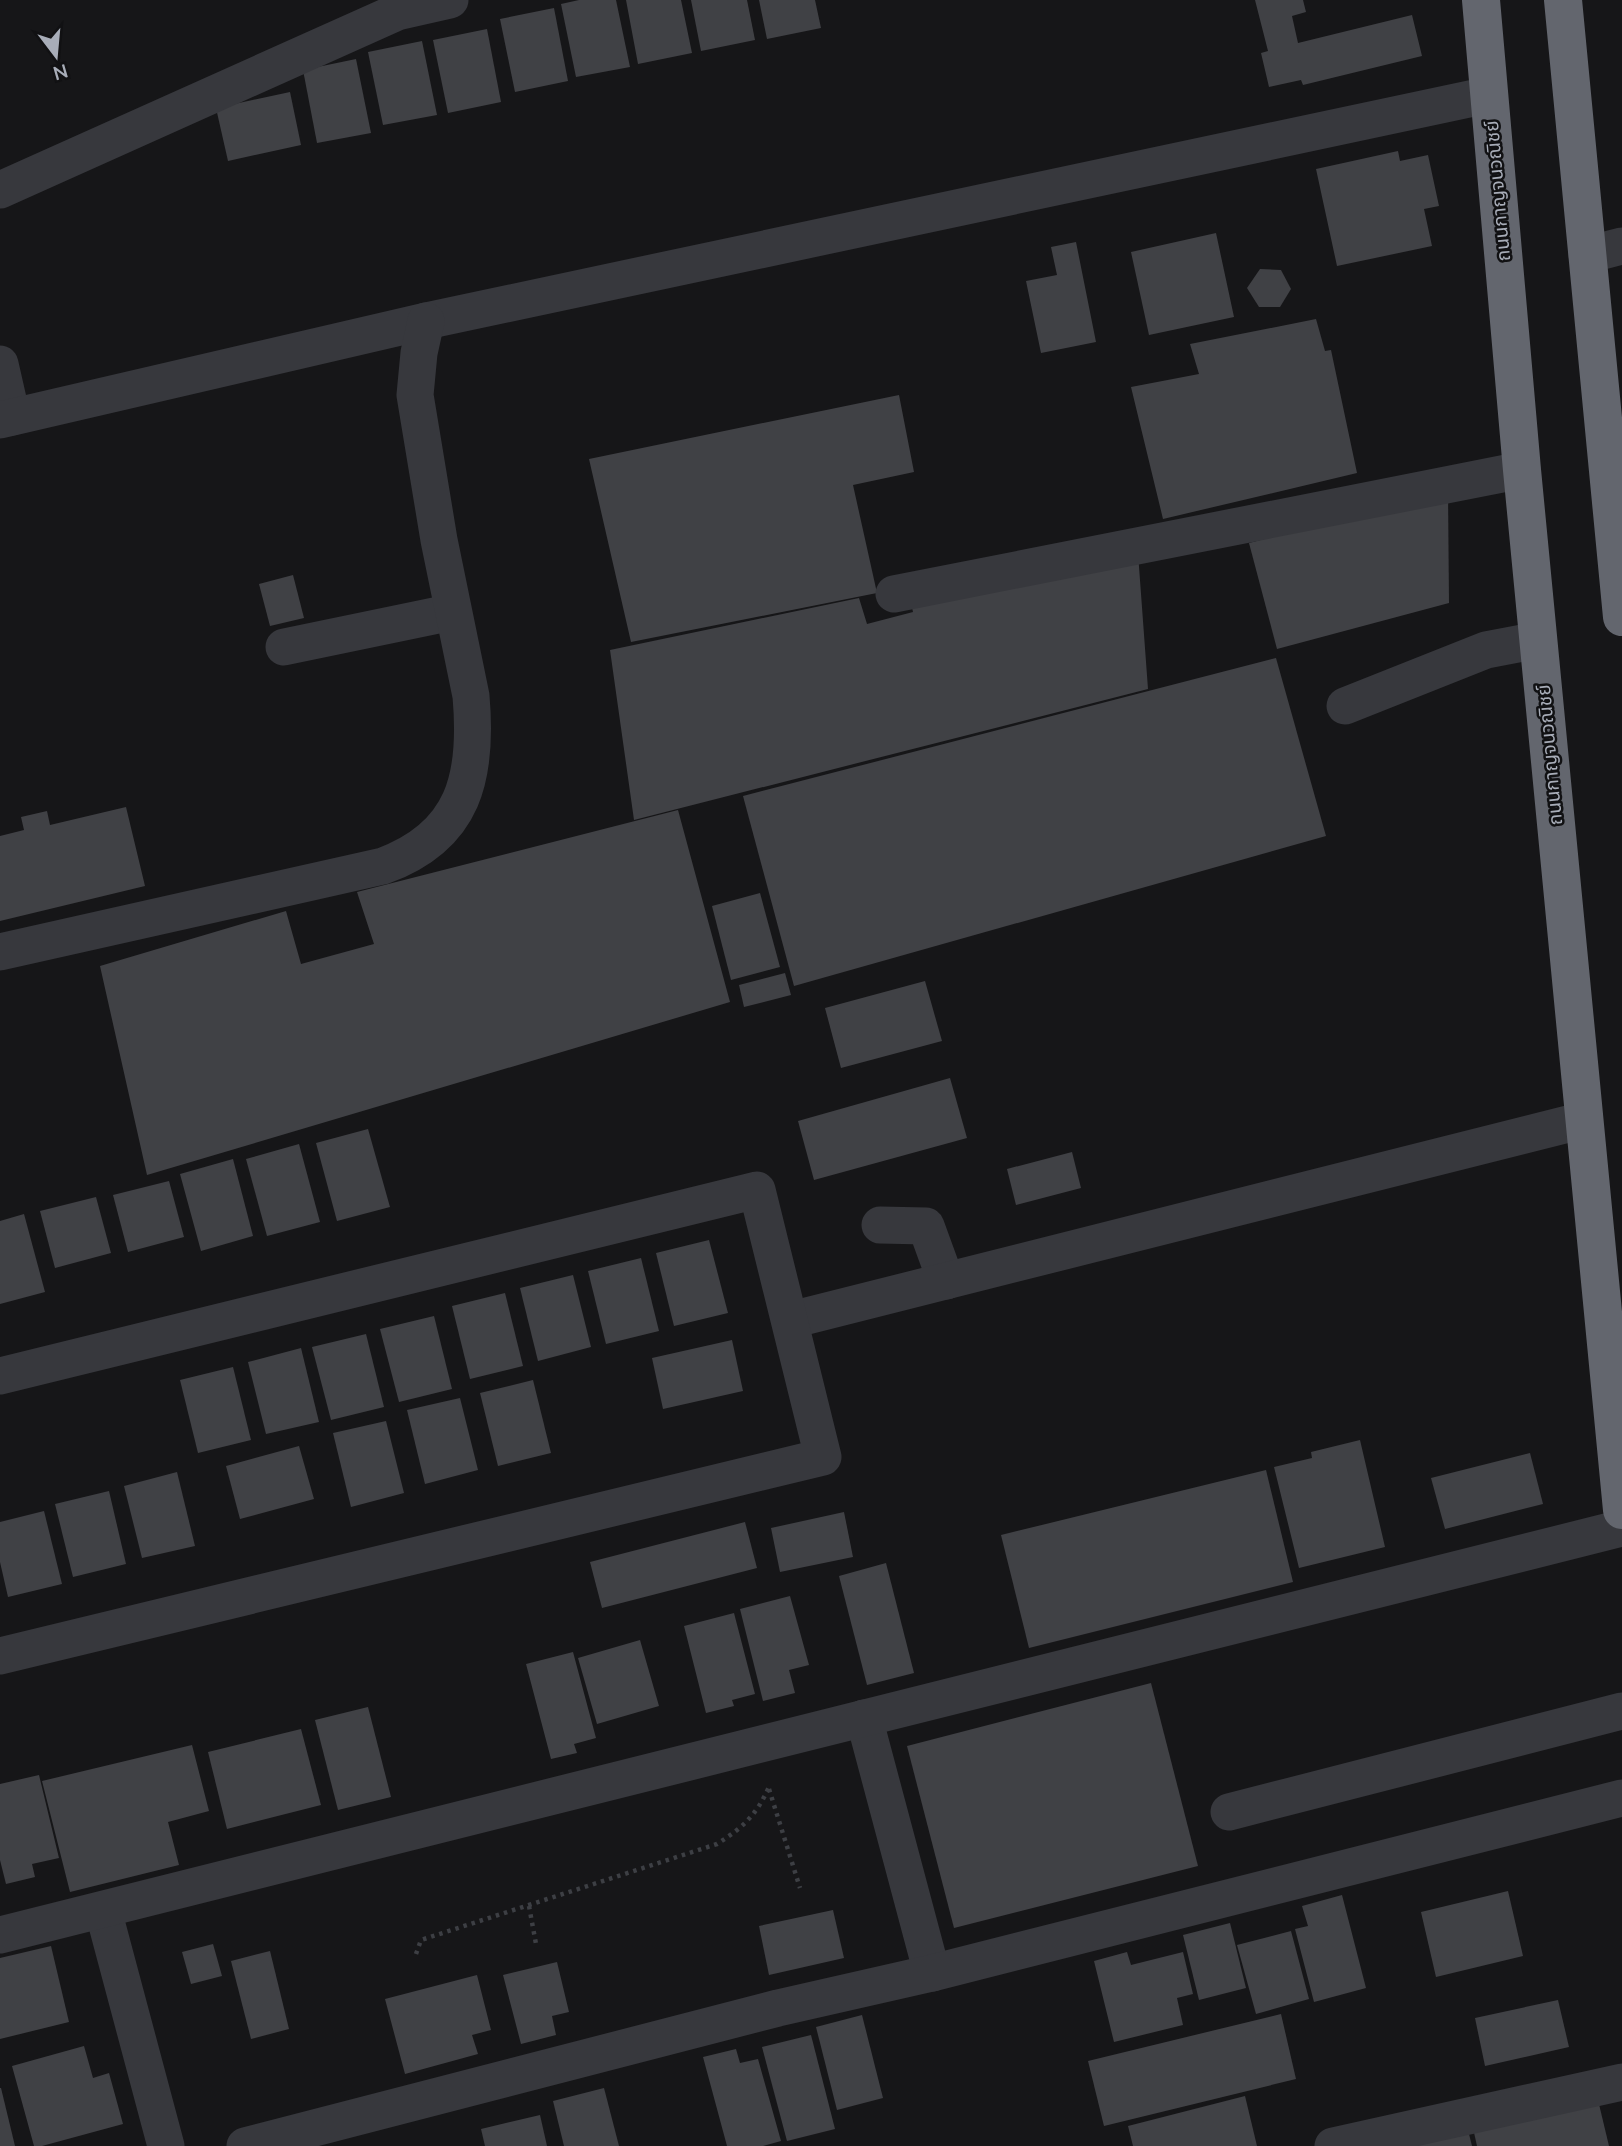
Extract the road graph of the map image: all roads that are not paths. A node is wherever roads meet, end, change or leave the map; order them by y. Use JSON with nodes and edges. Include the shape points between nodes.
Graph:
{"nodes":[{"id":1,"x":450,"y":0,"type":"edge"},
{"id":2,"x":1480,"y":0,"type":"edge"},
{"id":3,"x":1563,"y":0,"type":"edge"},
{"id":4,"x":1488,"y":95,"type":"junction"},
{"id":5,"x":0,"y":190,"type":"edge"},
{"id":6,"x":1605,"y":250,"type":"edge"},
{"id":7,"x":426,"y":321,"type":"junction"},
{"id":8,"x":0,"y":364,"type":"edge"},
{"id":9,"x":6,"y":418,"type":"edge"},
{"id":10,"x":1522,"y":470,"type":"junction"},
{"id":11,"x":894,"y":594,"type":"dead end"},
{"id":12,"x":1622,"y":610,"type":"edge"},
{"id":13,"x":453,"y":612,"type":"junction"},
{"id":14,"x":1622,"y":617,"type":"edge"},
{"id":15,"x":1538,"y":640,"type":"junction"},
{"id":16,"x":284,"y":647,"type":"dead end"},
{"id":17,"x":1345,"y":706,"type":"dead end"},
{"id":18,"x":0,"y":952,"type":"edge"},
{"id":19,"x":1584,"y":1120,"type":"junction"},
{"id":20,"x":880,"y":1225,"type":"dead end"},
{"id":21,"x":946,"y":1281,"type":"junction"},
{"id":22,"x":791,"y":1321,"type":"junction"},
{"id":23,"x":0,"y":1376,"type":"edge"},
{"id":24,"x":1622,"y":1510,"type":"edge"},
{"id":25,"x":1622,"y":1528,"type":"edge"},
{"id":26,"x":0,"y":1656,"type":"edge"},
{"id":27,"x":1622,"y":1711,"type":"edge"},
{"id":28,"x":864,"y":1718,"type":"junction"},
{"id":29,"x":1622,"y":1798,"type":"edge"},
{"id":30,"x":1229,"y":1812,"type":"dead end"},
{"id":31,"x":103,"y":1910,"type":"junction"},
{"id":32,"x":0,"y":1935,"type":"edge"},
{"id":33,"x":932,"y":1973,"type":"junction"},
{"id":34,"x":1622,"y":2082,"type":"edge"},
{"id":35,"x":166,"y":2146,"type":"edge"},
{"id":36,"x":245,"y":2146,"type":"edge"},
{"id":37,"x":1333,"y":2146,"type":"edge"}],
"edges":[{"from":1,"to":5,"type":"street","via":[[397,12]]},
{"from":2,"to":4,"type":"highway","name":"ถนนกาญจนวณิชย์"},
{"from":3,"to":6,"type":"highway"},
{"from":4,"to":7,"type":"street"},
{"from":4,"to":10,"type":"highway","name":"ถนนกาญจนวณิชย์"},
{"from":6,"to":12,"type":"highway"},
{"from":7,"to":9,"type":"street"},
{"from":7,"to":13,"type":"street","via":[[415,395]]},
{"from":8,"to":9,"type":"street"},
{"from":10,"to":11,"type":"street"},
{"from":10,"to":15,"type":"highway","name":"ถนนกาญจนวณิชย์"},
{"from":12,"to":14,"type":"highway"},
{"from":13,"to":16,"type":"street"},
{"from":13,"to":18,"type":"street","via":[[471,696],[472,761],[460,804],[427,844],[383,866]]},
{"from":15,"to":17,"type":"street","via":[[1486,650]]},
{"from":15,"to":19,"type":"highway","name":"ถนนกาญจนวณิชย์"},
{"from":19,"to":21,"type":"street"},
{"from":19,"to":24,"type":"highway","name":"ถนนกาญจนวณิชย์"},
{"from":20,"to":21,"type":"street","via":[[926,1226]]},
{"from":21,"to":22,"type":"street"},
{"from":22,"to":23,"type":"street","via":[[757,1190]]},
{"from":22,"to":26,"type":"street","via":[[823,1457]]},
{"from":25,"to":28,"type":"street"},
{"from":27,"to":30,"type":"street"},
{"from":28,"to":31,"type":"street"},
{"from":28,"to":33,"type":"street"},
{"from":29,"to":33,"type":"street"},
{"from":31,"to":32,"type":"street"},
{"from":31,"to":35,"type":"street"},
{"from":33,"to":36,"type":"street"},
{"from":34,"to":37,"type":"street"}]}
